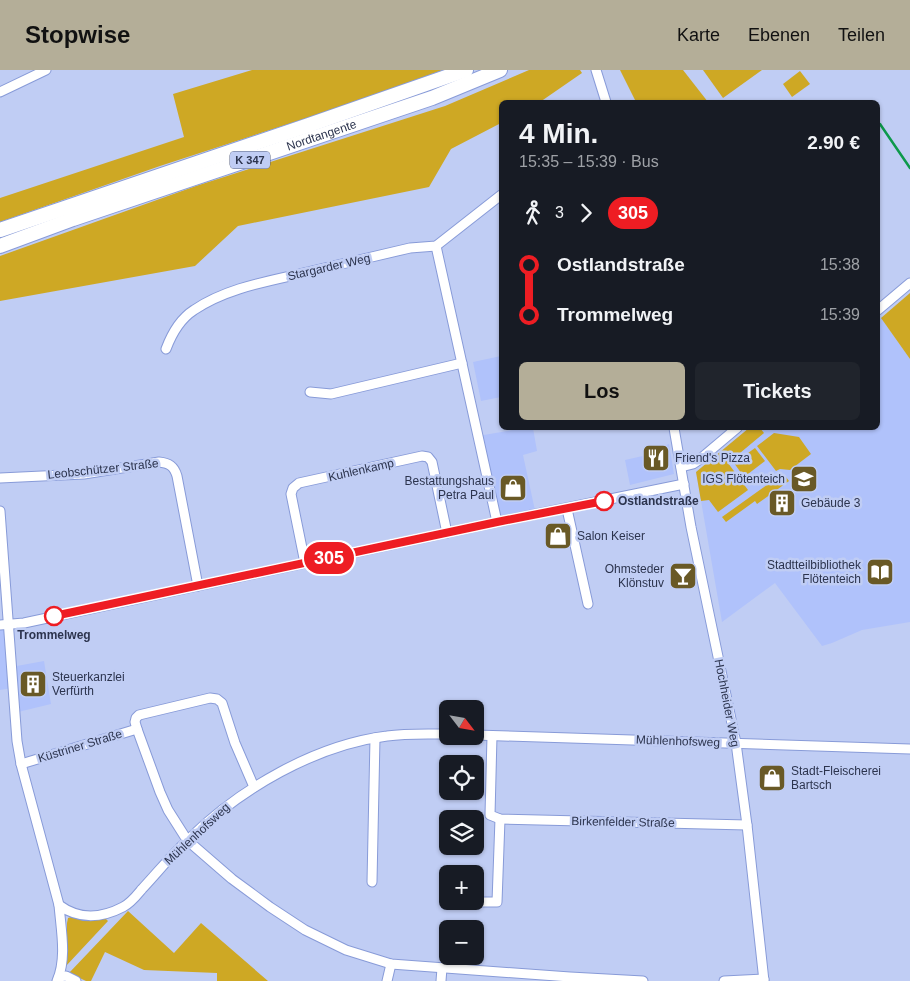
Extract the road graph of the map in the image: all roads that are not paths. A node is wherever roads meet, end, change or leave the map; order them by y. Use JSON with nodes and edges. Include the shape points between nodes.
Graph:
{"nodes":[{"id":1,"x":46,"y":70,"type":"edge"},
{"id":2,"x":466,"y":70,"type":"edge"},
{"id":3,"x":500,"y":70,"type":"edge"},
{"id":4,"x":596,"y":70,"type":"edge"},
{"id":5,"x":0,"y":92,"type":"edge"},
{"id":6,"x":605,"y":100,"type":"edge"},
{"id":7,"x":499,"y":197,"type":"edge"},
{"id":8,"x":0,"y":230,"type":"edge"},
{"id":9,"x":0,"y":246,"type":"edge"},
{"id":10,"x":436,"y":246,"type":"junction"},
{"id":11,"x":910,"y":283,"type":"edge"},
{"id":12,"x":880,"y":308,"type":"edge"},
{"id":13,"x":166,"y":349,"type":"dead end"},
{"id":14,"x":462,"y":363,"type":"junction"},
{"id":15,"x":310,"y":392,"type":"dead end"},
{"id":16,"x":674,"y":430,"type":"edge"},
{"id":17,"x":735,"y":430,"type":"edge"},
{"id":18,"x":681,"y":467,"type":"junction"},
{"id":19,"x":0,"y":478,"type":"edge"},
{"id":20,"x":684,"y":484,"type":"junction"},
{"id":21,"x":567,"y":509,"type":"junction"},
{"id":22,"x":0,"y":511,"type":"edge"},
{"id":23,"x":497,"y":522,"type":"junction"},
{"id":24,"x":447,"y":533,"type":"junction"},
{"id":25,"x":305,"y":563,"type":"junction"},
{"id":26,"x":198,"y":586,"type":"junction"},
{"id":27,"x":588,"y":604,"type":"dead end"},
{"id":28,"x":4,"y":625,"type":"edge"},
{"id":29,"x":137,"y":729,"type":"junction"},
{"id":30,"x":439,"y":734,"type":"edge"},
{"id":31,"x":484,"y":736,"type":"edge"},
{"id":32,"x":492,"y":736,"type":"junction"},
{"id":33,"x":375,"y":738,"type":"junction"},
{"id":34,"x":736,"y":743,"type":"junction"},
{"id":35,"x":910,"y":749,"type":"edge"},
{"id":36,"x":20,"y":764,"type":"junction"},
{"id":37,"x":254,"y":787,"type":"junction"},
{"id":38,"x":500,"y":819,"type":"junction"},
{"id":39,"x":747,"y":825,"type":"junction"},
{"id":40,"x":187,"y":840,"type":"junction"},
{"id":41,"x":372,"y":882,"type":"dead end"},
{"id":42,"x":484,"y":902,"type":"edge"},
{"id":43,"x":59,"y":906,"type":"junction"},
{"id":44,"x":391,"y":964,"type":"junction"},
{"id":45,"x":442,"y":968,"type":"junction"},
{"id":46,"x":58,"y":979,"type":"edge"},
{"id":47,"x":570,"y":979,"type":"edge"},
{"id":48,"x":764,"y":980,"type":"edge"},
{"id":49,"x":76,"y":981,"type":"edge"},
{"id":50,"x":387,"y":981,"type":"edge"},
{"id":51,"x":441,"y":981,"type":"edge"},
{"id":52,"x":643,"y":981,"type":"edge"},
{"id":53,"x":724,"y":981,"type":"edge"}],
"edges":[{"from":1,"to":5,"type":"street"},
{"from":2,"to":8,"type":"highway","name":"Nordtangente","number":"K 347"},
{"from":3,"to":9,"type":"highway","name":"Nordtangente","number":"K 347","via":[[432,98]]},
{"from":4,"to":6,"type":"street"},
{"from":7,"to":10,"type":"street"},
{"from":10,"to":13,"type":"street","name":"Stargarder Weg","via":[[410,248],[236,290],[194,310],[182,320],[171,334]]},
{"from":10,"to":14,"type":"street"},
{"from":11,"to":12,"type":"street"},
{"from":14,"to":15,"type":"street","via":[[331,394]]},
{"from":14,"to":23,"type":"street"},
{"from":16,"to":18,"type":"street","name":"Hochheider Weg"},
{"from":17,"to":18,"type":"street","via":[[699,460]]},
{"from":18,"to":20,"type":"street","name":"Hochheider Weg"},
{"from":19,"to":26,"type":"street","name":"Leobschützer Straße","via":[[84,474],[159,462],[171,465],[177,476]]},
{"from":20,"to":21,"type":"street"},
{"from":20,"to":34,"type":"street","name":"Hochheider Weg"},
{"from":21,"to":23,"type":"street"},
{"from":21,"to":27,"type":"street"},
{"from":22,"to":28,"type":"street"},
{"from":23,"to":24,"type":"street"},
{"from":24,"to":25,"type":"street"},
{"from":24,"to":25,"type":"street","name":"Kuhlenkamp","via":[[432,462],[422,456],[299,483],[293,488],[291,494]]},
{"from":25,"to":26,"type":"street"},
{"from":26,"to":28,"type":"street"},
{"from":28,"to":36,"type":"street"},
{"from":29,"to":36,"type":"street","name":"Küstriner Straße"},
{"from":29,"to":37,"type":"street","via":[[135,722],[139,715],[217,699],[222,704]]},
{"from":29,"to":40,"type":"street","name":"Küstriner Straße","via":[[168,810]]},
{"from":30,"to":33,"type":"street","name":"Mühlenhofsweg"},
{"from":31,"to":32,"type":"street","name":"Mühlenhofsweg"},
{"from":32,"to":34,"type":"street","name":"Mühlenhofsweg"},
{"from":32,"to":38,"type":"street","via":[[490,815]]},
{"from":33,"to":37,"type":"street","name":"Mühlenhofsweg","via":[[337,748]]},
{"from":33,"to":41,"type":"street"},
{"from":34,"to":35,"type":"street","name":"Mühlenhofsweg"},
{"from":34,"to":39,"type":"street","name":"Hochheider Weg"},
{"from":36,"to":43,"type":"street"},
{"from":37,"to":40,"type":"street","name":"Mühlenhofsweg"},
{"from":38,"to":39,"type":"street","name":"Birkenfelder Straße"},
{"from":38,"to":42,"type":"street","via":[[497,902]]},
{"from":39,"to":48,"type":"street","name":"Hochheider Weg"},
{"from":40,"to":43,"type":"street","name":"Mühlenhofsweg","via":[[126,906],[108,913],[85,916]]},
{"from":40,"to":44,"type":"street","name":"Küstriner Straße","via":[[240,885],[305,930],[346,950]]},
{"from":43,"to":46,"type":"street","via":[[62,950]]},
{"from":44,"to":45,"type":"street","name":"Küstriner Straße"},
{"from":44,"to":50,"type":"street"},
{"from":45,"to":47,"type":"street","name":"Küstriner Straße"},
{"from":45,"to":51,"type":"street"},
{"from":46,"to":49,"type":"street","via":[[66,976]]},
{"from":47,"to":52,"type":"street","name":"Küstriner Straße"},
{"from":48,"to":53,"type":"street"}]}
